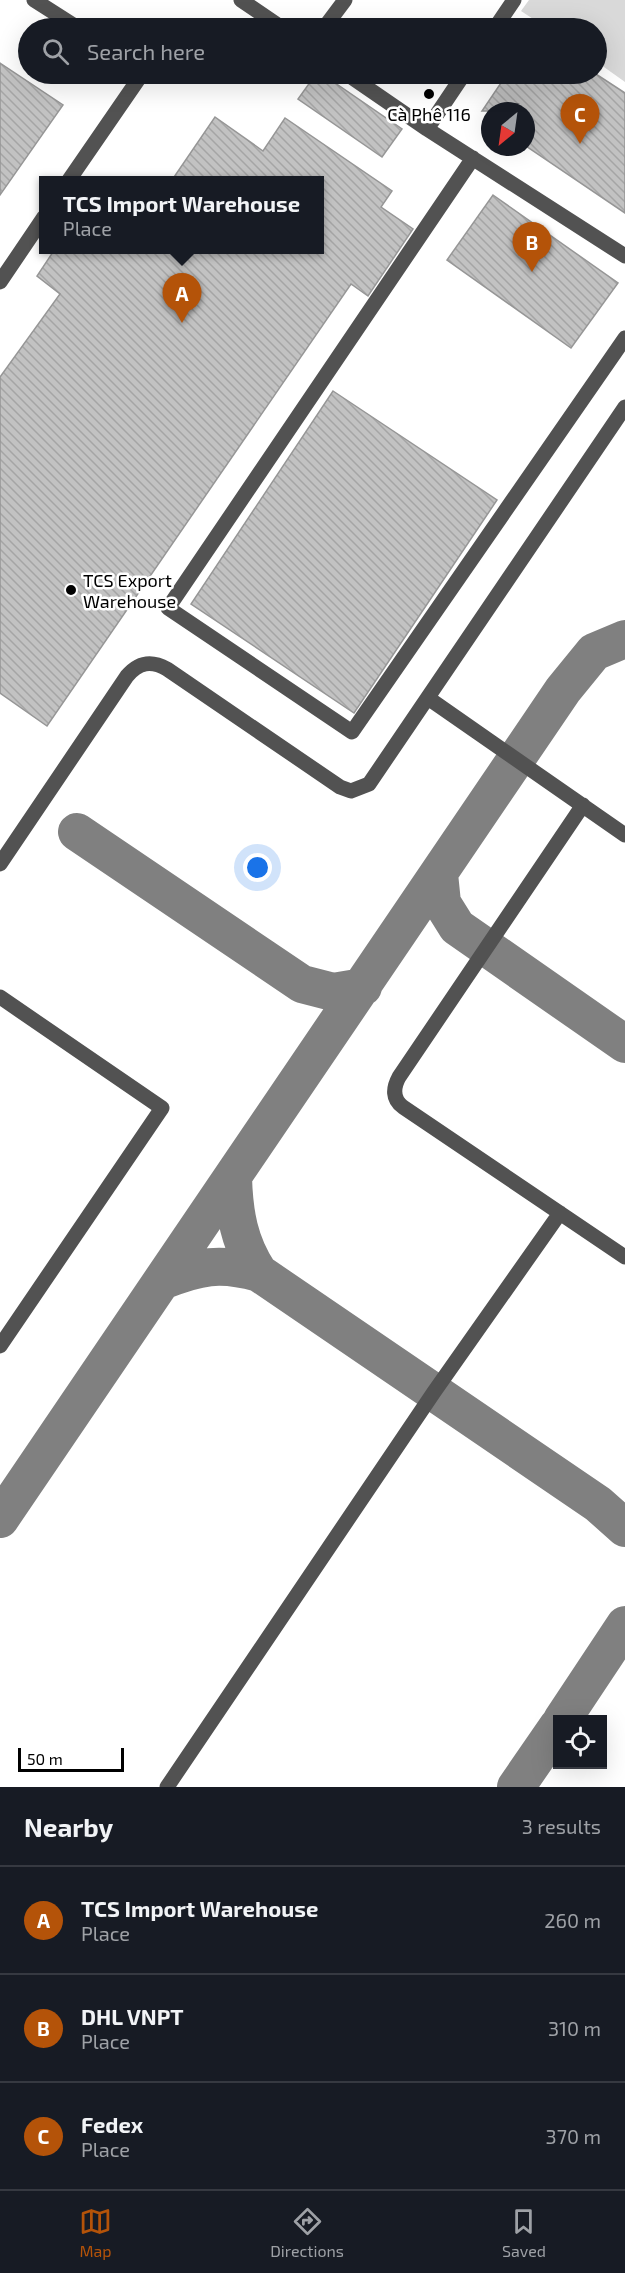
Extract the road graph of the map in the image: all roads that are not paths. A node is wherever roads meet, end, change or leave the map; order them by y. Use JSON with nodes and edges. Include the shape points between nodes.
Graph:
{"nodes":[{"id":1,"x":34,"y":0,"type":"edge"},
{"id":2,"x":345,"y":0,"type":"edge"},
{"id":3,"x":514,"y":0,"type":"edge"},
{"id":4,"x":247,"y":2,"type":"edge"},
{"id":5,"x":62,"y":18,"type":"edge"},
{"id":6,"x":269,"y":18,"type":"edge"},
{"id":7,"x":332,"y":18,"type":"edge"},
{"id":8,"x":502,"y":18,"type":"edge"},
{"id":9,"x":135,"y":84,"type":"edge"},
{"id":10,"x":362,"y":84,"type":"edge"},
{"id":11,"x":457,"y":84,"type":"edge"},
{"id":12,"x":427,"y":129,"type":"junction"},
{"id":13,"x":473,"y":158,"type":"junction"},
{"id":14,"x":72,"y":176,"type":"edge"},
{"id":15,"x":39,"y":224,"type":"edge"},
{"id":16,"x":625,"y":256,"type":"edge"},
{"id":17,"x":0,"y":282,"type":"edge"},
{"id":18,"x":625,"y":338,"type":"edge"},
{"id":19,"x":625,"y":407,"type":"edge"},
{"id":20,"x":428,"y":698,"type":"junction"},
{"id":21,"x":583,"y":805,"type":"junction"},
{"id":22,"x":625,"y":835,"type":"edge"},
{"id":23,"x":0,"y":864,"type":"edge"},
{"id":24,"x":0,"y":997,"type":"edge"},
{"id":25,"x":560,"y":1214,"type":"junction"},
{"id":26,"x":625,"y":1257,"type":"edge"},
{"id":27,"x":0,"y":1346,"type":"edge"},
{"id":28,"x":167,"y":1787,"type":"edge"}],
"edges":[{"from":1,"to":5,"type":"street"},
{"from":2,"to":7,"type":"street"},
{"from":3,"to":8,"type":"street"},
{"from":4,"to":6,"type":"street"},
{"from":9,"to":14,"type":"street"},
{"from":10,"to":12,"type":"street"},
{"from":11,"to":12,"type":"street"},
{"from":12,"to":13,"type":"street"},
{"from":13,"to":16,"type":"street"},
{"from":13,"to":18,"type":"street","via":[[168,608],[352,732]]},
{"from":15,"to":17,"type":"street"},
{"from":19,"to":20,"type":"street"},
{"from":20,"to":21,"type":"street"},
{"from":20,"to":23,"type":"street","via":[[369,784],[351,790],[340,787],[167,669],[144,663],[127,676]]},
{"from":21,"to":22,"type":"street"},
{"from":21,"to":25,"type":"street","via":[[399,1077],[394,1090],[403,1107]]},
{"from":24,"to":27,"type":"street","via":[[162,1108]]},
{"from":25,"to":26,"type":"street"},
{"from":25,"to":28,"type":"street","via":[[434,1392]]}]}
